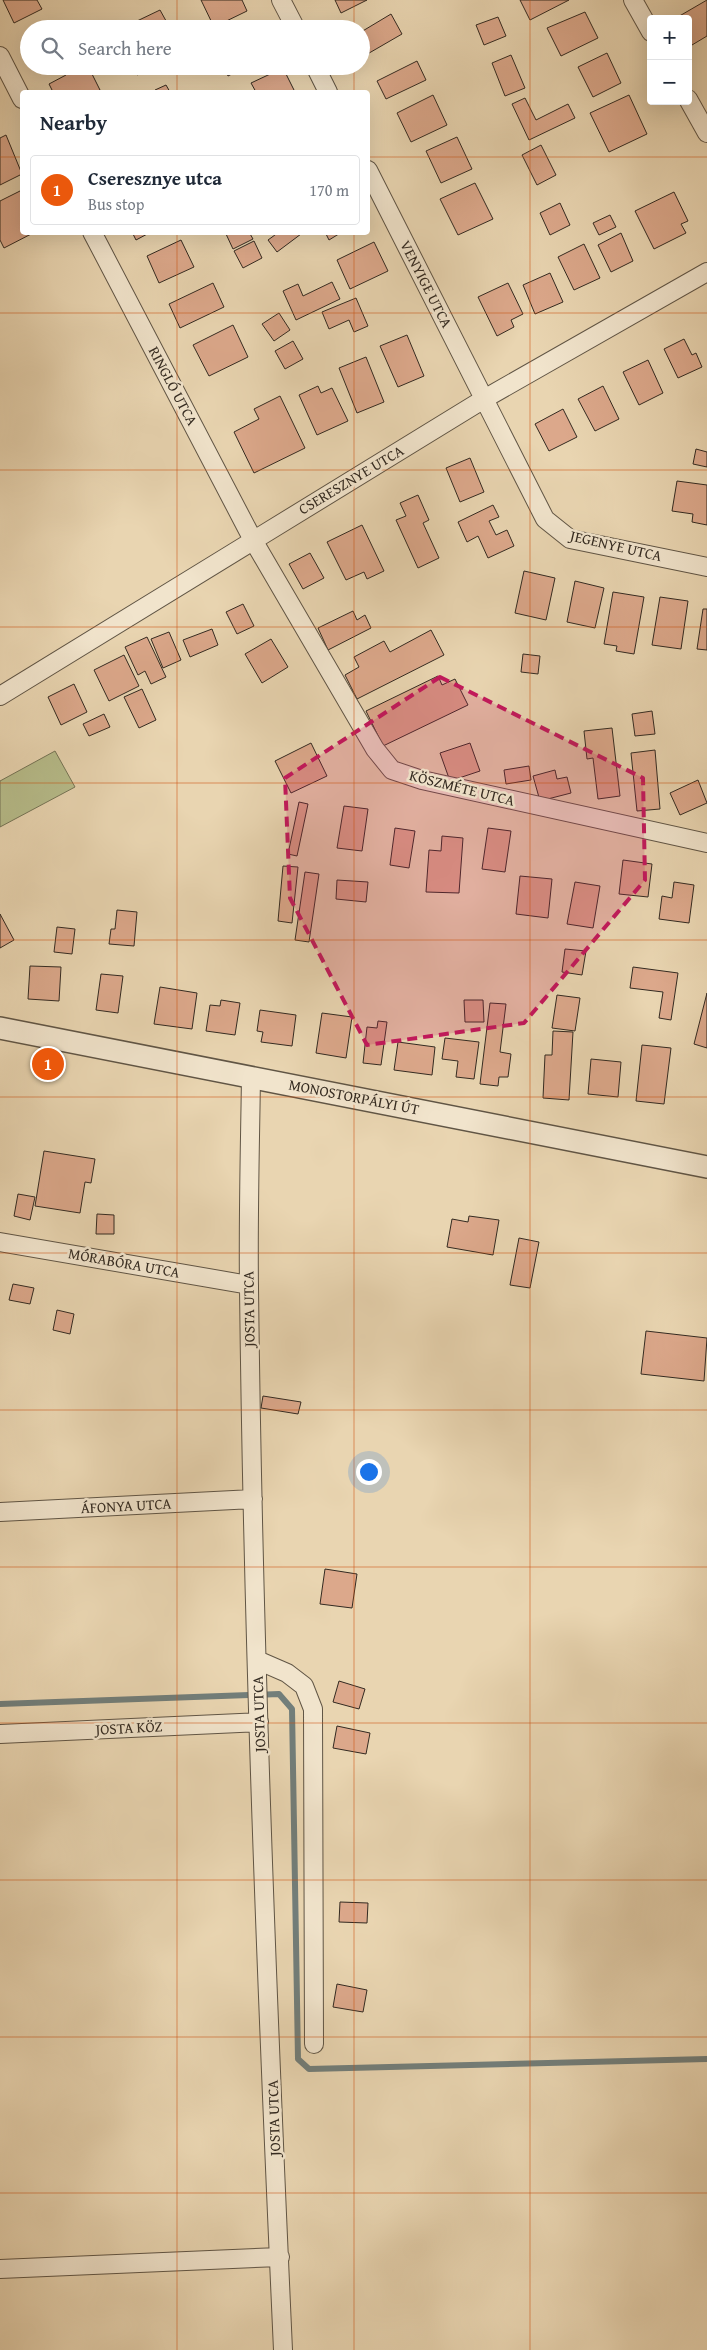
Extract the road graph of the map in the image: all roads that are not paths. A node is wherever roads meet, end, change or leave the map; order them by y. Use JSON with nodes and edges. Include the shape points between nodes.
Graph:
{"nodes":[{"id":1,"x":281,"y":0,"type":"edge"},
{"id":2,"x":633,"y":0,"type":"edge"},
{"id":3,"x":291,"y":20,"type":"edge"},
{"id":4,"x":647,"y":25,"type":"edge"},
{"id":5,"x":0,"y":56,"type":"edge"},
{"id":6,"x":320,"y":75,"type":"edge"},
{"id":7,"x":327,"y":90,"type":"edge"},
{"id":8,"x":20,"y":95,"type":"edge"},
{"id":9,"x":691,"y":105,"type":"edge"},
{"id":10,"x":707,"y":133,"type":"edge"},
{"id":11,"x":370,"y":174,"type":"edge"},
{"id":12,"x":94,"y":235,"type":"edge"},
{"id":13,"x":707,"y":272,"type":"edge"},
{"id":14,"x":484,"y":399,"type":"junction"},
{"id":15,"x":253,"y":540,"type":"junction"},
{"id":16,"x":707,"y":566,"type":"edge"},
{"id":17,"x":0,"y":696,"type":"edge"},
{"id":18,"x":707,"y":843,"type":"edge"},
{"id":19,"x":0,"y":1028,"type":"edge"},
{"id":20,"x":251,"y":1077,"type":"junction"},
{"id":21,"x":707,"y":1168,"type":"edge"},
{"id":22,"x":0,"y":1242,"type":"edge"},
{"id":23,"x":248,"y":1285,"type":"junction"},
{"id":24,"x":253,"y":1499,"type":"junction"},
{"id":25,"x":0,"y":1512,"type":"edge"},
{"id":26,"x":257,"y":1660,"type":"junction"},
{"id":27,"x":258,"y":1714,"type":"junction"},
{"id":28,"x":0,"y":1734,"type":"edge"},
{"id":29,"x":314,"y":2044,"type":"dead end"},
{"id":30,"x":280,"y":2257,"type":"junction"},
{"id":31,"x":0,"y":2269,"type":"edge"},
{"id":32,"x":283,"y":2350,"type":"edge"}],
"edges":[{"from":1,"to":3,"type":"street"},
{"from":2,"to":4,"type":"street"},
{"from":5,"to":8,"type":"street"},
{"from":6,"to":7,"type":"street"},
{"from":9,"to":10,"type":"street"},
{"from":11,"to":14,"type":"street","name":"VENYIGE UTCA"},
{"from":12,"to":15,"type":"street","name":"RINGLÓ UTCA"},
{"from":13,"to":14,"type":"street","name":"CSERESZNYE UTCA"},
{"from":14,"to":15,"type":"street","name":"CSERESZNYE UTCA"},
{"from":14,"to":16,"type":"street","name":"JEGENYE UTCA","via":[[545,519],[570,538]]},
{"from":15,"to":17,"type":"street","name":"CSERESZNYE UTCA"},
{"from":15,"to":18,"type":"street","name":"KÖSZMÉTE UTCA","via":[[375,748],[392,770],[422,780]]},
{"from":19,"to":20,"type":"street","name":"MONOSTORPÁLYI ÚT"},
{"from":20,"to":21,"type":"street","name":"MONOSTORPÁLYI ÚT"},
{"from":20,"to":23,"type":"street","name":"JOSTA UTCA"},
{"from":22,"to":23,"type":"street","name":"MÓRABÓRA UTCA"},
{"from":23,"to":24,"type":"street","name":"JOSTA UTCA"},
{"from":24,"to":25,"type":"street","name":"ÁFONYA UTCA"},
{"from":24,"to":26,"type":"street","name":"JOSTA UTCA"},
{"from":26,"to":27,"type":"street","name":"JOSTA UTCA"},
{"from":26,"to":29,"type":"street","via":[[287,1673],[304,1686],[313,1709]]},
{"from":27,"to":28,"type":"street","name":"JOSTA KÖZ"},
{"from":27,"to":30,"type":"street","name":"JOSTA UTCA"},
{"from":30,"to":31,"type":"street"},
{"from":30,"to":32,"type":"street","name":"JOSTA UTCA"}]}
